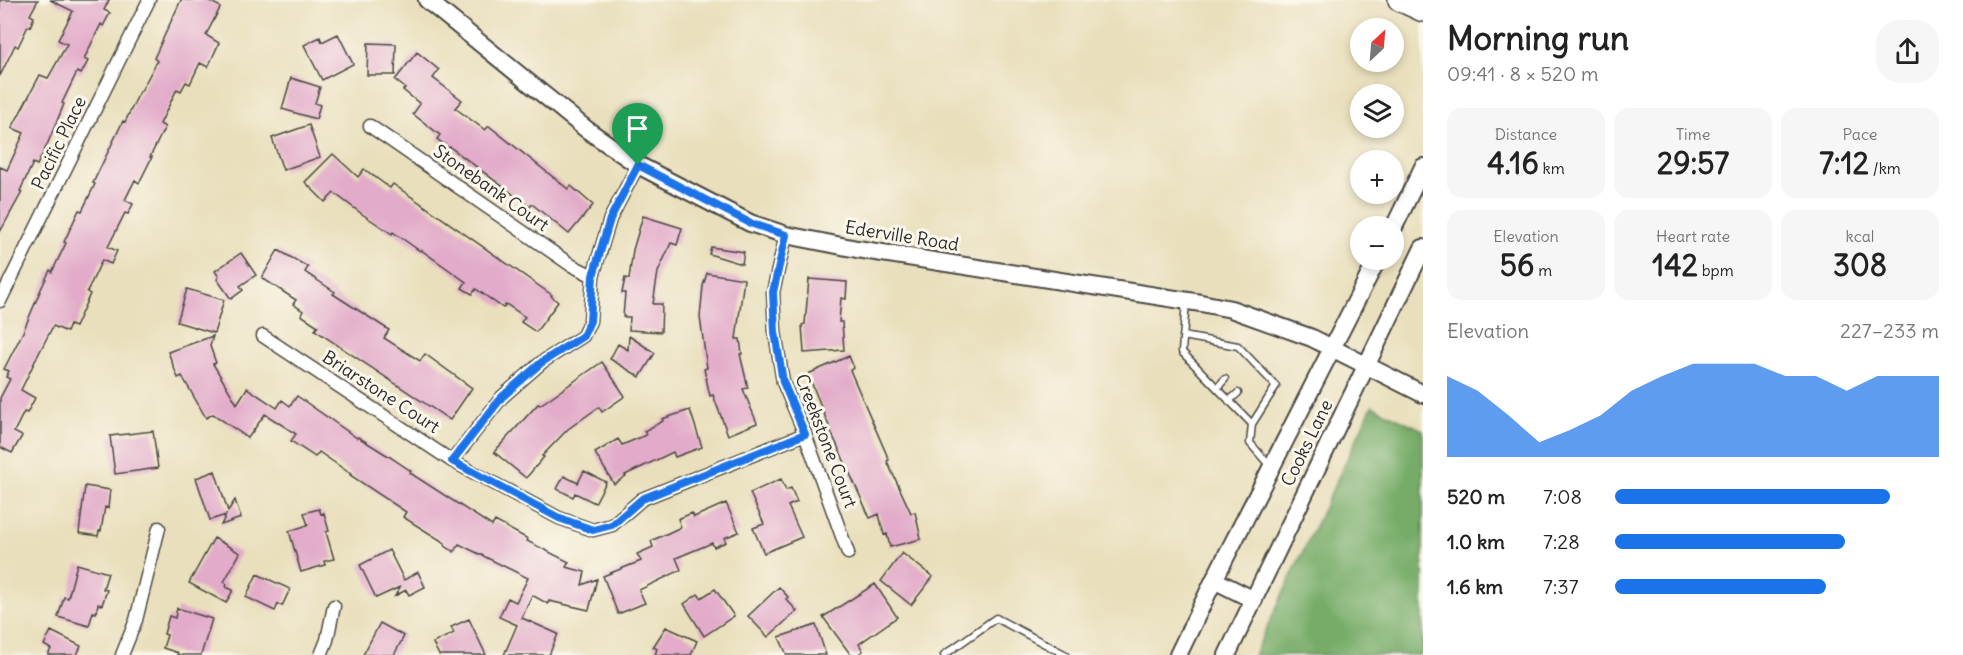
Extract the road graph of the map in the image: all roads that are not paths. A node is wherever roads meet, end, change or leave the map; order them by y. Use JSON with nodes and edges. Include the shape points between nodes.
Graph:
{"nodes":[{"id":1,"x":149,"y":0,"type":"edge"},
{"id":2,"x":427,"y":0,"type":"edge"},
{"id":3,"x":1399,"y":0,"type":"edge"},
{"id":4,"x":1422,"y":12,"type":"edge"},
{"id":5,"x":370,"y":126,"type":"dead end"},
{"id":6,"x":638,"y":165,"type":"junction"},
{"id":7,"x":1423,"y":167,"type":"edge"},
{"id":8,"x":1399,"y":216,"type":"edge"},
{"id":9,"x":786,"y":235,"type":"junction"},
{"id":10,"x":1423,"y":248,"type":"edge"},
{"id":11,"x":1372,"y":270,"type":"edge"},
{"id":12,"x":593,"y":276,"type":"junction"},
{"id":13,"x":1186,"y":300,"type":"junction"},
{"id":14,"x":0,"y":301,"type":"edge"},
{"id":15,"x":263,"y":336,"type":"dead end"},
{"id":16,"x":1183,"y":336,"type":"junction"},
{"id":17,"x":1332,"y":348,"type":"junction"},
{"id":18,"x":1366,"y":365,"type":"junction"},
{"id":19,"x":1226,"y":379,"type":"dead end"},
{"id":20,"x":1217,"y":388,"type":"junction"},
{"id":21,"x":1238,"y":393,"type":"dead end"},
{"id":22,"x":1423,"y":394,"type":"edge"},
{"id":23,"x":1229,"y":401,"type":"junction"},
{"id":24,"x":1252,"y":424,"type":"junction"},
{"id":25,"x":805,"y":434,"type":"junction"},
{"id":26,"x":452,"y":461,"type":"junction"},
{"id":27,"x":1272,"y":468,"type":"junction"},
{"id":28,"x":159,"y":528,"type":"dead end"},
{"id":29,"x":848,"y":552,"type":"dead end"},
{"id":30,"x":1214,"y":580,"type":"junction"},
{"id":31,"x":1254,"y":600,"type":"junction"},
{"id":32,"x":334,"y":606,"type":"dead end"},
{"id":33,"x":122,"y":655,"type":"edge"},
{"id":34,"x":321,"y":655,"type":"edge"},
{"id":35,"x":944,"y":655,"type":"edge"},
{"id":36,"x":1066,"y":655,"type":"edge"},
{"id":37,"x":1178,"y":655,"type":"edge"},
{"id":38,"x":1227,"y":655,"type":"edge"}],
"edges":[{"from":1,"to":14,"type":"street","name":"Pacific Place"},
{"from":2,"to":6,"type":"street","name":"Ederville Road","via":[[586,129]]},
{"from":3,"to":4,"type":"highway"},
{"from":5,"to":12,"type":"street","name":"Stonebank Court","via":[[571,265]]},
{"from":6,"to":9,"type":"street","name":"Ederville Road","via":[[750,223]]},
{"from":6,"to":12,"type":"street","via":[[610,219]]},
{"from":7,"to":8,"type":"street"},
{"from":9,"to":13,"type":"street","name":"Ederville Road"},
{"from":9,"to":25,"type":"street","name":"Creekstone Court","via":[[773,292],[775,332],[783,382]]},
{"from":10,"to":18,"type":"street","name":"Cooks Lane"},
{"from":11,"to":17,"type":"street","name":"Cooks Lane"},
{"from":12,"to":26,"type":"street","via":[[590,321],[583,336],[542,362],[502,397]]},
{"from":13,"to":16,"type":"lane"},
{"from":13,"to":17,"type":"street","name":"Ederville Road","via":[[1231,309]]},
{"from":15,"to":26,"type":"street","name":"Briarstone Court"},
{"from":16,"to":20,"type":"lane","via":[[1182,352]]},
{"from":16,"to":24,"type":"lane","via":[[1238,346],[1276,386]]},
{"from":17,"to":18,"type":"street","name":"Ederville Road"},
{"from":17,"to":27,"type":"street","name":"Cooks Lane"},
{"from":18,"to":22,"type":"street","name":"Ederville Road"},
{"from":18,"to":31,"type":"street","name":"Cooks Lane"},
{"from":19,"to":20,"type":"lane"},
{"from":20,"to":23,"type":"lane"},
{"from":21,"to":23,"type":"lane"},
{"from":23,"to":24,"type":"lane"},
{"from":24,"to":27,"type":"lane","via":[[1250,443]]},
{"from":25,"to":26,"type":"street","name":"Briarstone Court","via":[[642,499],[612,525],[593,530],[559,518]]},
{"from":25,"to":29,"type":"street","name":"Creekstone Court"},
{"from":27,"to":30,"type":"street","name":"Cooks Lane"},
{"from":28,"to":33,"type":"street","via":[[136,620]]},
{"from":30,"to":31,"type":"street"},
{"from":30,"to":37,"type":"street","name":"Cooks Lane"},
{"from":31,"to":38,"type":"street","name":"Cooks Lane"},
{"from":32,"to":34,"type":"street"},
{"from":35,"to":36,"type":"lane","via":[[996,618]]}]}
